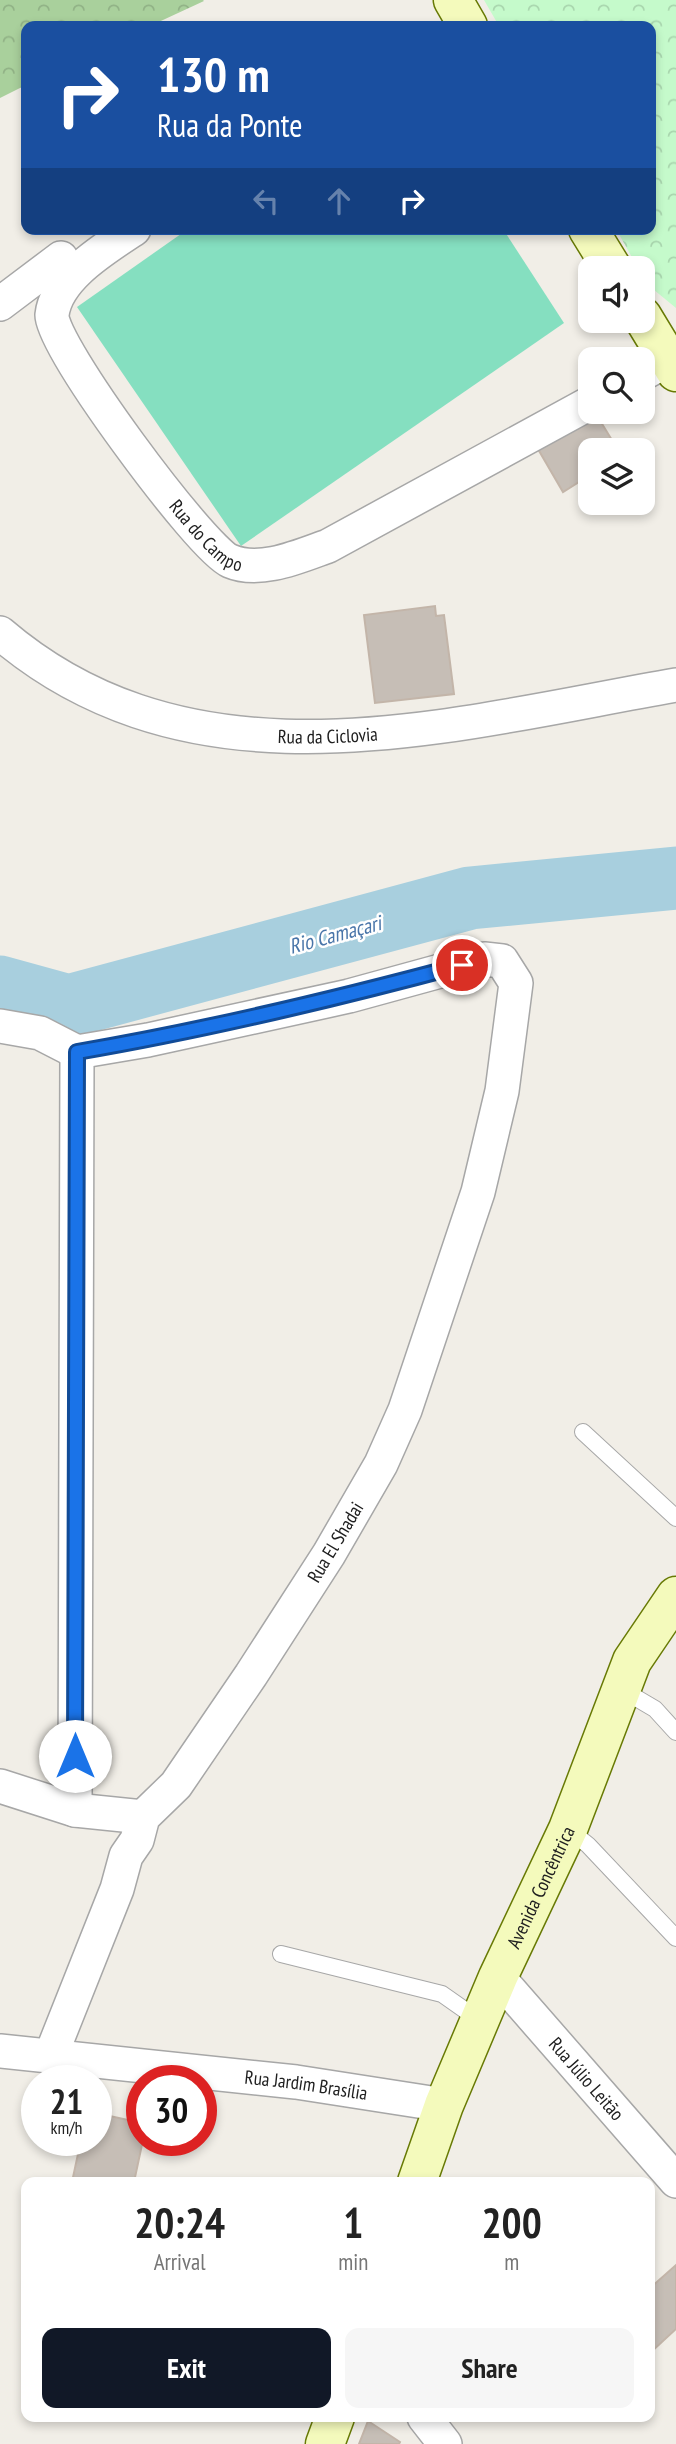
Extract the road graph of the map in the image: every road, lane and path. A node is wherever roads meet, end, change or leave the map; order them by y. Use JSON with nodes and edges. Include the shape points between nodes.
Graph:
{"nodes":[{"id":1,"x":126,"y":235,"type":"edge"},
{"id":2,"x":592,"y":235,"type":"edge"},
{"id":3,"x":605,"y":256,"type":"edge"},
{"id":4,"x":61,"y":258,"type":"dead end"},
{"id":5,"x":0,"y":304,"type":"edge"},
{"id":6,"x":578,"y":410,"type":"edge"},
{"id":7,"x":0,"y":633,"type":"edge"},
{"id":8,"x":676,"y":685,"type":"edge"},
{"id":9,"x":0,"y":1026,"type":"edge"},
{"id":10,"x":77,"y":1052,"type":"junction"},
{"id":11,"x":583,"y":1432,"type":"dead end"},
{"id":12,"x":676,"y":1518,"type":"edge"},
{"id":13,"x":676,"y":1596,"type":"edge"},
{"id":14,"x":621,"y":1689,"type":"junction"},
{"id":15,"x":676,"y":1732,"type":"edge"},
{"id":16,"x":0,"y":1786,"type":"edge"},
{"id":17,"x":75,"y":1811,"type":"junction"},
{"id":18,"x":143,"y":1817,"type":"junction"},
{"id":19,"x":568,"y":1829,"type":"junction"},
{"id":20,"x":676,"y":1938,"type":"edge"},
{"id":21,"x":281,"y":1954,"type":"dead end"},
{"id":22,"x":498,"y":1977,"type":"junction"},
{"id":23,"x":481,"y":2021,"type":"junction"},
{"id":24,"x":0,"y":2051,"type":"edge"},
{"id":25,"x":51,"y":2054,"type":"junction"},
{"id":26,"x":444,"y":2105,"type":"junction"},
{"id":27,"x":419,"y":2177,"type":"edge"},
{"id":28,"x":676,"y":2181,"type":"edge"},
{"id":29,"x":333,"y":2422,"type":"edge"},
{"id":30,"x":428,"y":2422,"type":"edge"},
{"id":31,"x":325,"y":2444,"type":"edge"},
{"id":32,"x":445,"y":2444,"type":"edge"}],
"edges":[{"from":1,"to":6,"type":"street","name":"Rua do Campo","via":[[77,270],[55,303],[51,318],[116,425],[205,542],[231,562],[260,565],[328,546]]},
{"from":2,"to":3,"type":"street"},
{"from":4,"to":5,"type":"street"},
{"from":7,"to":8,"type":"street","name":"Rua da Ciclovia","via":[[21,651],[117,703],[224,734],[359,736]]},
{"from":9,"to":10,"type":"street","via":[[40,1033]]},
{"from":10,"to":17,"type":"street"},
{"from":10,"to":18,"type":"street","name":"Rua El Shadai","via":[[349,996],[484,959],[502,961],[516,983],[507,1067],[478,1192],[427,1348],[381,1464],[251,1675],[176,1785]]},
{"from":11,"to":12,"type":"lane"},
{"from":13,"to":14,"type":"street","name":"Avenida Concêntrica","via":[[632,1661]]},
{"from":14,"to":15,"type":"lane","via":[[656,1709]]},
{"from":14,"to":19,"type":"street","name":"Avenida Concêntrica"},
{"from":16,"to":17,"type":"street"},
{"from":17,"to":18,"type":"street"},
{"from":18,"to":25,"type":"street","name":"Rua El Shadai","via":[[138,1840],[126,1856]]},
{"from":19,"to":20,"type":"lane"},
{"from":19,"to":22,"type":"street","name":"Avenida Concêntrica"},
{"from":21,"to":23,"type":"lane","via":[[442,1994]]},
{"from":22,"to":23,"type":"street","name":"Avenida Concêntrica"},
{"from":22,"to":28,"type":"street","name":"Rua Júlio Leitão"},
{"from":23,"to":26,"type":"street","name":"Avenida Concêntrica"},
{"from":24,"to":25,"type":"street","name":"Rua Jardim Brasília"},
{"from":25,"to":26,"type":"street","name":"Rua Jardim Brasília","via":[[296,2082]]},
{"from":26,"to":27,"type":"street","name":"Avenida Concêntrica"},
{"from":29,"to":31,"type":"street"},
{"from":30,"to":32,"type":"street"}]}
